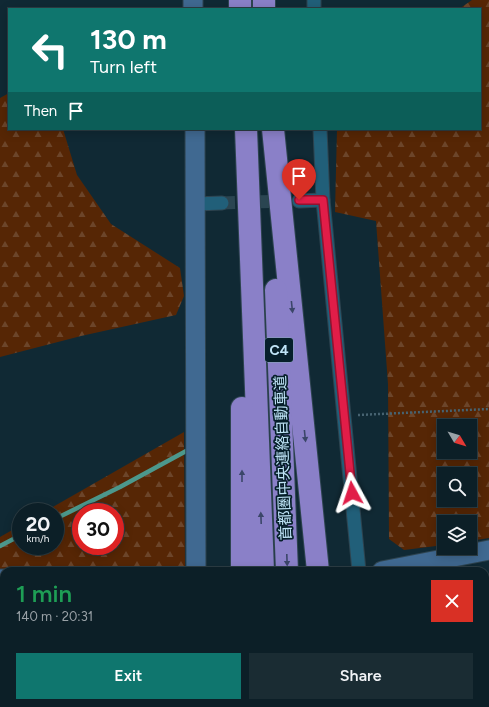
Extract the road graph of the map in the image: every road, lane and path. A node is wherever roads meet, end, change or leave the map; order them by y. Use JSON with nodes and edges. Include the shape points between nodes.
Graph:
{"nodes":[{"id":1,"x":195,"y":130,"type":"edge"},
{"id":2,"x":245,"y":130,"type":"edge"},
{"id":3,"x":245,"y":130,"type":"edge"},
{"id":4,"x":272,"y":130,"type":"edge"},
{"id":5,"x":272,"y":130,"type":"edge"},
{"id":6,"x":320,"y":130,"type":"edge"},
{"id":7,"x":299,"y":200,"type":"tunnel mouth"},
{"id":8,"x":323,"y":200,"type":"junction"},
{"id":9,"x":222,"y":203,"type":"tunnel mouth"},
{"id":10,"x":195,"y":204,"type":"junction"},
{"id":11,"x":489,"y":409,"type":"edge"},
{"id":12,"x":345,"y":415,"type":"junction"},
{"id":13,"x":489,"y":550,"type":"edge"},
{"id":14,"x":196,"y":567,"type":"edge"},
{"id":15,"x":242,"y":567,"type":"edge"},
{"id":16,"x":263,"y":567,"type":"edge"},
{"id":17,"x":287,"y":567,"type":"edge"},
{"id":18,"x":318,"y":567,"type":"edge"},
{"id":19,"x":359,"y":567,"type":"edge"},
{"id":20,"x":402,"y":567,"type":"edge"}],
"edges":[{"from":1,"to":10,"type":"street"},
{"from":15,"to":2,"type":"highway","one_way":true},
{"from":16,"to":3,"type":"highway","name":"首都圏中央連絡自動車道","number":"C4","one_way":true},
{"from":4,"to":17,"type":"highway","name":"首都圏中央連絡自動車道","number":"C4","one_way":true},
{"from":5,"to":18,"type":"highway","one_way":true},
{"from":6,"to":8,"type":"street"},
{"from":7,"to":8,"type":"street"},
{"from":8,"to":12,"type":"street"},
{"from":9,"to":10,"type":"street"},
{"from":10,"to":14,"type":"street"},
{"from":11,"to":12,"type":"path"},
{"from":12,"to":19,"type":"street"},
{"from":13,"to":20,"type":"street"}]}
